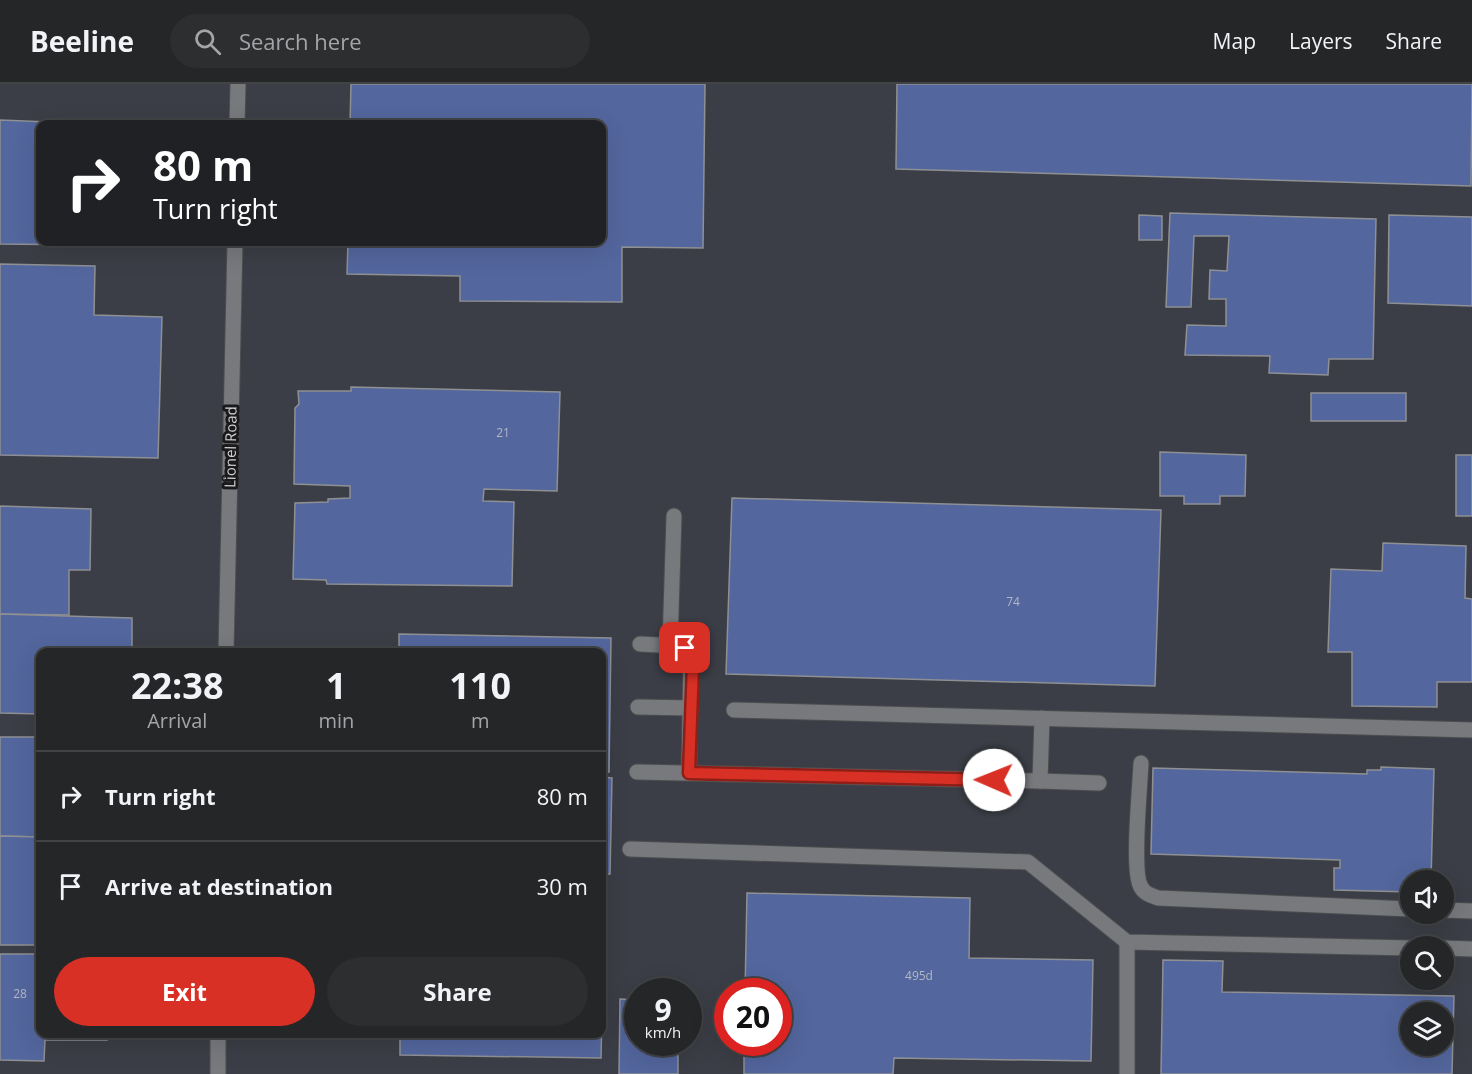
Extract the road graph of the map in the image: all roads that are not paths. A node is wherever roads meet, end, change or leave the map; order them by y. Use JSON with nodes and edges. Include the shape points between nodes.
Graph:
{"nodes":[{"id":1,"x":238,"y":84,"type":"edge"},
{"id":2,"x":237,"y":120,"type":"edge"},
{"id":3,"x":235,"y":246,"type":"edge"},
{"id":4,"x":674,"y":516,"type":"dead end"},
{"id":5,"x":640,"y":644,"type":"dead end"},
{"id":6,"x":670,"y":645,"type":"junction"},
{"id":7,"x":226,"y":648,"type":"edge"},
{"id":8,"x":638,"y":707,"type":"dead end"},
{"id":9,"x":691,"y":708,"type":"junction"},
{"id":10,"x":734,"y":710,"type":"dead end"},
{"id":11,"x":1042,"y":718,"type":"junction"},
{"id":12,"x":1472,"y":730,"type":"edge"},
{"id":13,"x":1141,"y":763,"type":"dead end"},
{"id":14,"x":636,"y":772,"type":"dead end"},
{"id":15,"x":689,"y":773,"type":"junction"},
{"id":16,"x":1041,"y":781,"type":"junction"},
{"id":17,"x":1098,"y":783,"type":"dead end"},
{"id":18,"x":630,"y":849,"type":"dead end"},
{"id":19,"x":1400,"y":909,"type":"edge"},
{"id":20,"x":1454,"y":910,"type":"edge"},
{"id":21,"x":1472,"y":911,"type":"edge"},
{"id":22,"x":1127,"y":942,"type":"junction"},
{"id":23,"x":1400,"y":948,"type":"edge"},
{"id":24,"x":1454,"y":948,"type":"edge"},
{"id":25,"x":1472,"y":949,"type":"edge"},
{"id":26,"x":219,"y":1038,"type":"edge"},
{"id":27,"x":218,"y":1074,"type":"edge"},
{"id":28,"x":1127,"y":1074,"type":"edge"}],
"edges":[{"from":1,"to":2,"type":"street"},
{"from":3,"to":7,"type":"street","name":"Lionel Road"},
{"from":4,"to":6,"type":"street"},
{"from":5,"to":6,"type":"street"},
{"from":6,"to":9,"type":"street","via":[[685,648],[692,655]]},
{"from":8,"to":9,"type":"street"},
{"from":9,"to":15,"type":"street"},
{"from":10,"to":11,"type":"street"},
{"from":11,"to":12,"type":"street"},
{"from":11,"to":16,"type":"street"},
{"from":13,"to":19,"type":"street","via":[[1137,868],[1141,888],[1148,895]]},
{"from":14,"to":15,"type":"street"},
{"from":15,"to":16,"type":"street"},
{"from":16,"to":17,"type":"street"},
{"from":18,"to":22,"type":"street","via":[[1028,862]]},
{"from":20,"to":21,"type":"street"},
{"from":22,"to":23,"type":"street"},
{"from":22,"to":28,"type":"street"},
{"from":24,"to":25,"type":"street"},
{"from":26,"to":27,"type":"street"}]}
